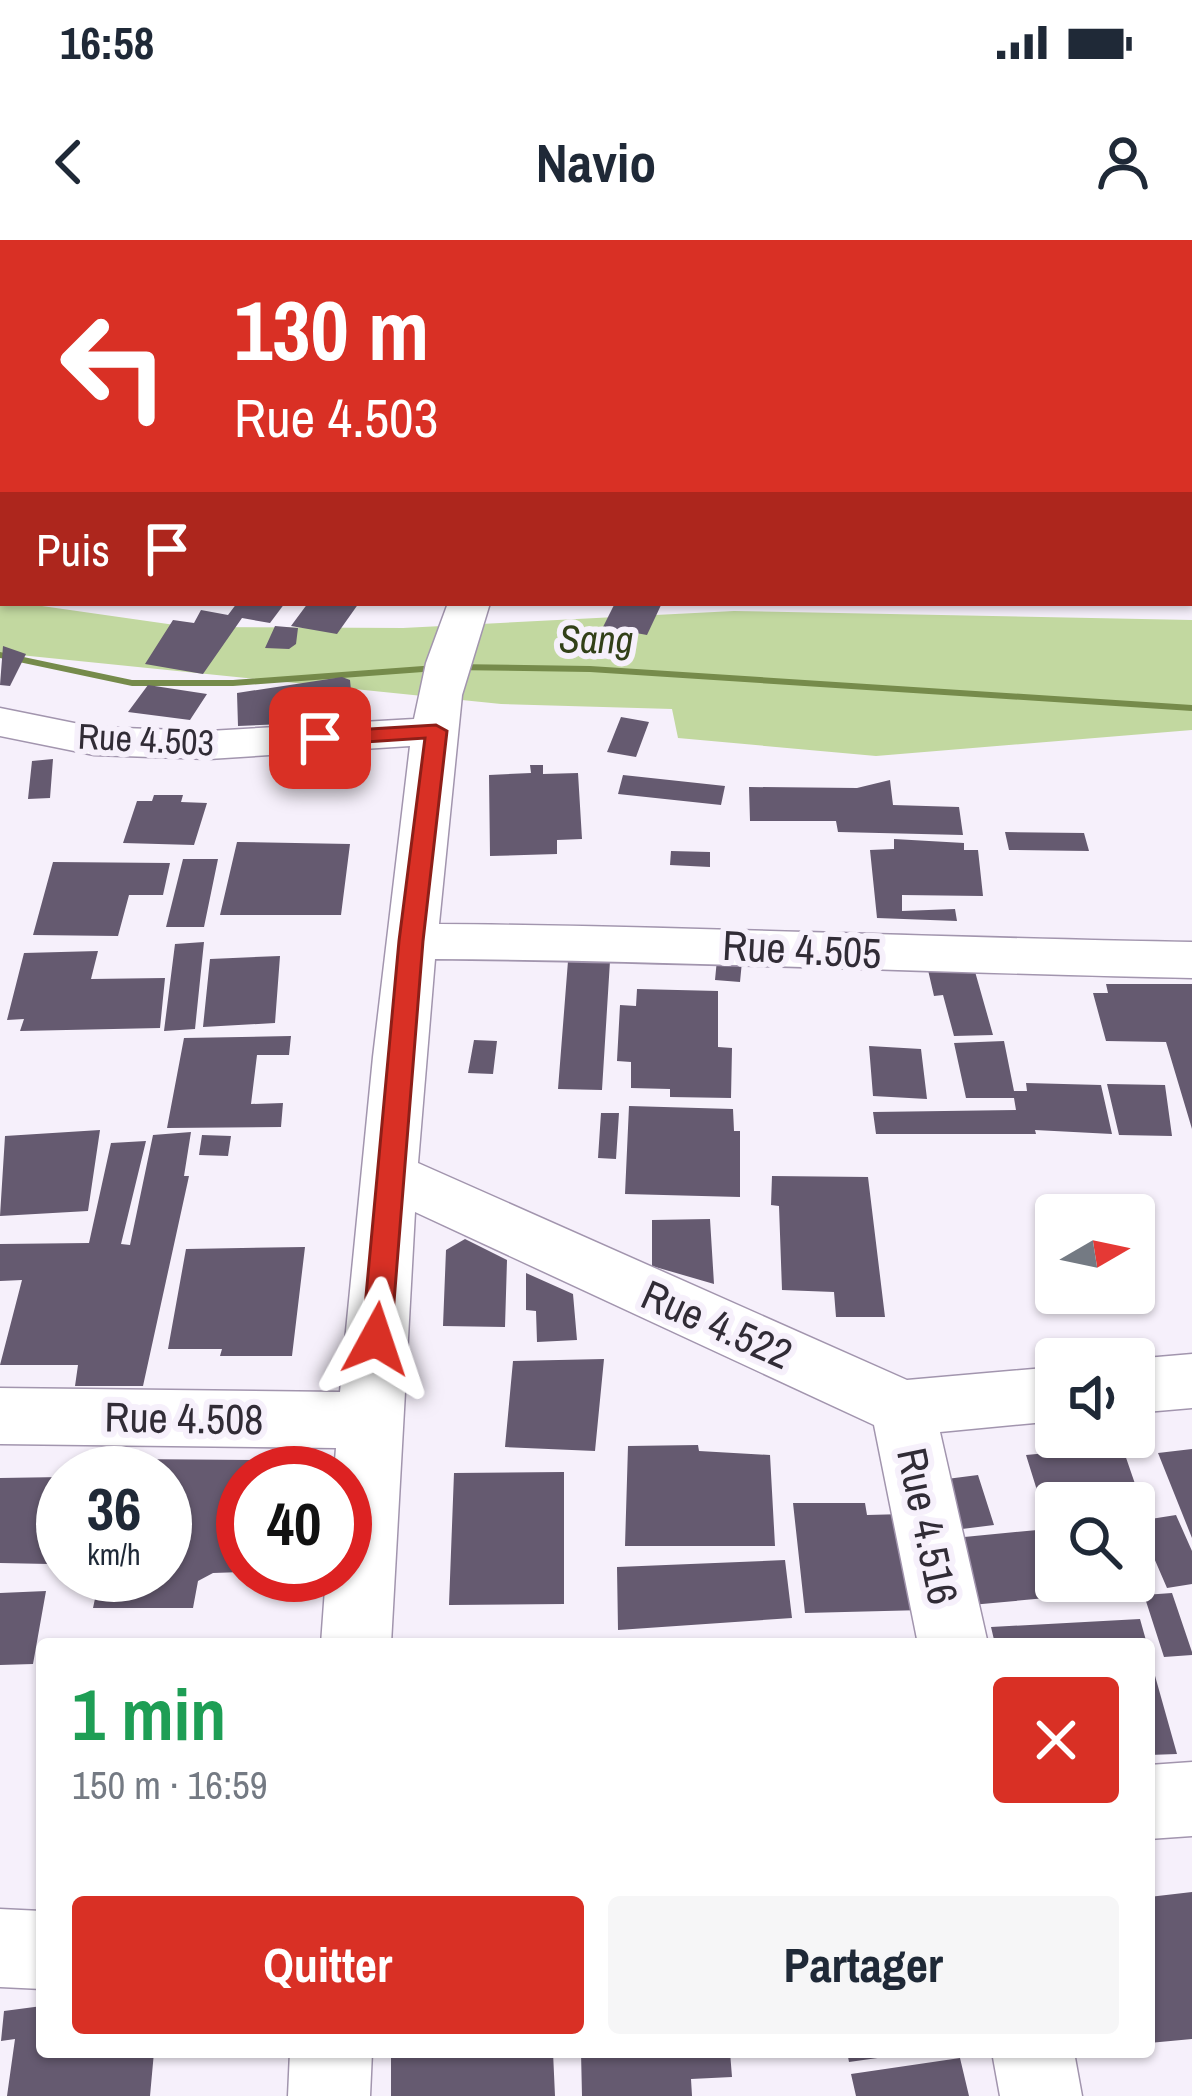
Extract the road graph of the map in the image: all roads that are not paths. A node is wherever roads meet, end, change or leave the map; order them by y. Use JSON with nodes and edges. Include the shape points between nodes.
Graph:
{"nodes":[{"id":1,"x":468,"y":606,"type":"edge"},
{"id":2,"x":0,"y":722,"type":"edge"},
{"id":3,"x":436,"y":731,"type":"junction"},
{"id":4,"x":411,"y":941,"type":"junction"},
{"id":5,"x":1192,"y":960,"type":"edge"},
{"id":6,"x":391,"y":1176,"type":"junction"},
{"id":7,"x":1192,"y":1381,"type":"edge"},
{"id":8,"x":1155,"y":1384,"type":"edge"},
{"id":9,"x":1035,"y":1396,"type":"edge"},
{"id":10,"x":903,"y":1408,"type":"junction"},
{"id":11,"x":0,"y":1416,"type":"edge"},
{"id":12,"x":369,"y":1420,"type":"junction"},
{"id":13,"x":356,"y":1638,"type":"edge"},
{"id":14,"x":952,"y":1638,"type":"edge"},
{"id":15,"x":1192,"y":1799,"type":"edge"},
{"id":16,"x":1155,"y":1802,"type":"edge"},
{"id":17,"x":0,"y":1948,"type":"edge"},
{"id":18,"x":36,"y":1950,"type":"edge"},
{"id":19,"x":331,"y":2058,"type":"edge"},
{"id":20,"x":1034,"y":2058,"type":"edge"},
{"id":21,"x":328,"y":2096,"type":"edge"},
{"id":22,"x":1041,"y":2096,"type":"edge"}],
"edges":[{"from":1,"to":3,"type":"street"},
{"from":2,"to":3,"type":"street","name":"Rue 4.503","via":[[94,741],[209,745]]},
{"from":3,"to":4,"type":"street"},
{"from":4,"to":5,"type":"street","name":"Rue 4.505"},
{"from":4,"to":6,"type":"street"},
{"from":6,"to":10,"type":"street","name":"Rue 4.522"},
{"from":6,"to":12,"type":"street"},
{"from":7,"to":8,"type":"street"},
{"from":9,"to":10,"type":"street","name":"Rue 4.522"},
{"from":10,"to":14,"type":"street","name":"Rue 4.516"},
{"from":11,"to":12,"type":"street","name":"Rue 4.508"},
{"from":12,"to":13,"type":"street"},
{"from":15,"to":16,"type":"street"},
{"from":17,"to":18,"type":"street"},
{"from":19,"to":21,"type":"street"},
{"from":20,"to":22,"type":"street"}]}
